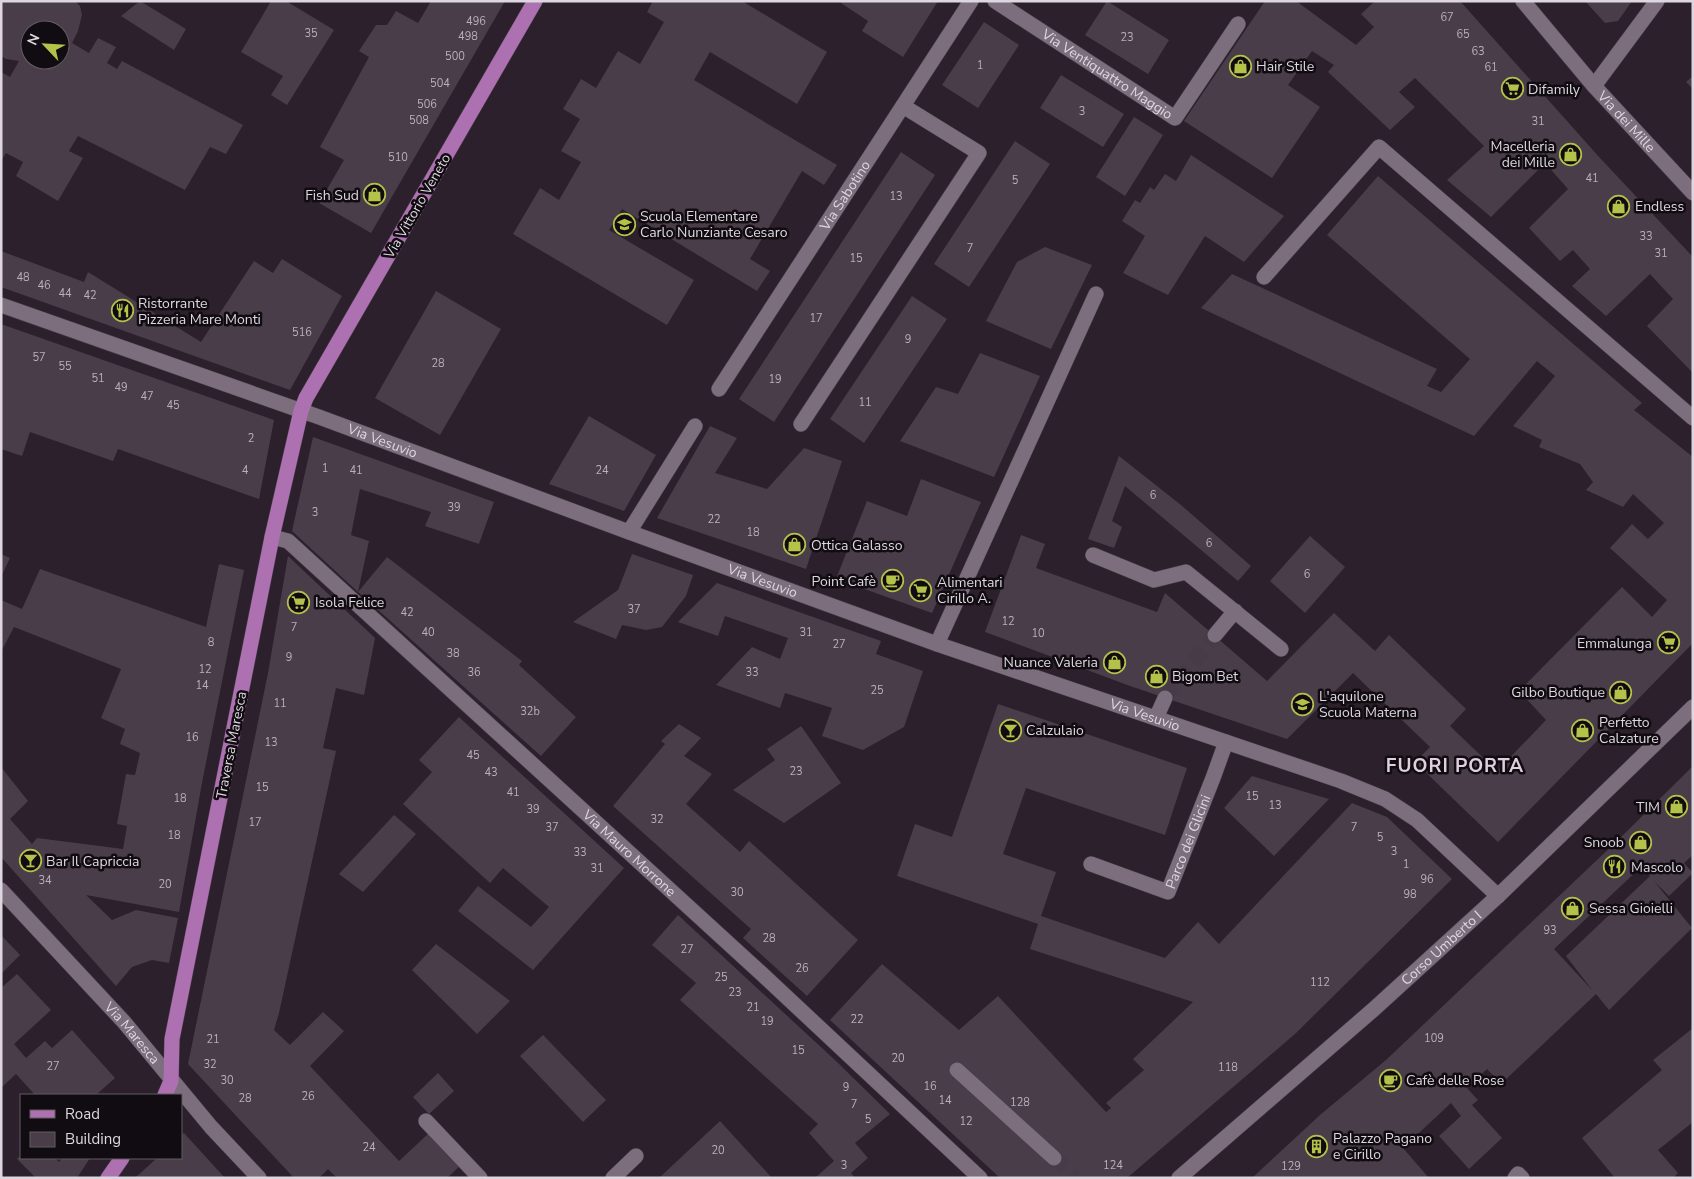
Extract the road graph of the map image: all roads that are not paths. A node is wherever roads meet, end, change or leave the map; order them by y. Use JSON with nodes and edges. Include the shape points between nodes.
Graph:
{"nodes":[{"id":1,"x":535,"y":1,"type":"edge"},
{"id":2,"x":971,"y":1,"type":"edge"},
{"id":3,"x":995,"y":1,"type":"edge"},
{"id":4,"x":1523,"y":1,"type":"edge"},
{"id":5,"x":1657,"y":1,"type":"edge"},
{"id":6,"x":1238,"y":24,"type":"dead end"},
{"id":7,"x":1594,"y":86,"type":"junction"},
{"id":8,"x":903,"y":106,"type":"junction"},
{"id":9,"x":1693,"y":193,"type":"edge"},
{"id":10,"x":1264,"y":277,"type":"dead end"},
{"id":11,"x":1096,"y":294,"type":"dead end"},
{"id":12,"x":1,"y":305,"type":"edge"},
{"id":13,"x":719,"y":389,"type":"dead end"},
{"id":14,"x":301,"y":411,"type":"junction"},
{"id":15,"x":1693,"y":418,"type":"edge"},
{"id":16,"x":800,"y":424,"type":"dead end"},
{"id":17,"x":695,"y":426,"type":"dead end"},
{"id":18,"x":628,"y":532,"type":"junction"},
{"id":19,"x":272,"y":536,"type":"junction"},
{"id":20,"x":1093,"y":555,"type":"dead end"},
{"id":21,"x":1235,"y":612,"type":"junction"},
{"id":22,"x":1215,"y":635,"type":"tunnel mouth"},
{"id":23,"x":937,"y":644,"type":"junction"},
{"id":24,"x":1281,"y":649,"type":"dead end"},
{"id":25,"x":1165,"y":698,"type":"tunnel mouth"},
{"id":26,"x":1693,"y":708,"type":"edge"},
{"id":27,"x":1156,"y":718,"type":"junction"},
{"id":28,"x":1226,"y":742,"type":"junction"},
{"id":29,"x":1091,"y":864,"type":"dead end"},
{"id":30,"x":1,"y":890,"type":"edge"},
{"id":31,"x":1498,"y":896,"type":"junction"},
{"id":32,"x":957,"y":1070,"type":"dead end"},
{"id":33,"x":171,"y":1080,"type":"junction"},
{"id":34,"x":165,"y":1094,"type":"edge"},
{"id":35,"x":426,"y":1121,"type":"dead end"},
{"id":36,"x":636,"y":1156,"type":"dead end"},
{"id":37,"x":1054,"y":1158,"type":"tunnel mouth"},
{"id":38,"x":121,"y":1159,"type":"edge"},
{"id":39,"x":108,"y":1178,"type":"edge"},
{"id":40,"x":259,"y":1178,"type":"edge"},
{"id":41,"x":480,"y":1178,"type":"edge"},
{"id":42,"x":613,"y":1178,"type":"edge"},
{"id":43,"x":980,"y":1178,"type":"edge"},
{"id":44,"x":1179,"y":1178,"type":"edge"},
{"id":45,"x":1515,"y":1178,"type":"edge"},
{"id":46,"x":1522,"y":1178,"type":"edge"}],
"edges":[{"from":1,"to":14,"type":"main road","name":"Via Vittorio Veneto"},
{"from":2,"to":8,"type":"street","name":"Via Sabotino"},
{"from":3,"to":6,"type":"street","name":"Via Ventiquattro Maggio","via":[[1175,118]]},
{"from":4,"to":7,"type":"street","name":"Via dei Mille"},
{"from":5,"to":7,"type":"street"},
{"from":7,"to":9,"type":"street","name":"Via dei Mille"},
{"from":8,"to":13,"type":"street","name":"Via Sabotino"},
{"from":8,"to":16,"type":"street","via":[[979,153]]},
{"from":10,"to":15,"type":"street","via":[[1378,147]]},
{"from":11,"to":23,"type":"street"},
{"from":12,"to":14,"type":"street","name":"Via Vesuvio"},
{"from":14,"to":18,"type":"street","name":"Via Vesuvio"},
{"from":14,"to":19,"type":"main road","name":"Traversa Maresca"},
{"from":17,"to":18,"type":"street"},
{"from":18,"to":23,"type":"street","name":"Via Vesuvio"},
{"from":19,"to":33,"type":"main road","name":"Traversa Maresca","via":[[172,1039]]},
{"from":19,"to":43,"type":"street","name":"Via Mauro Morrone","via":[[288,541]]},
{"from":20,"to":21,"type":"street","via":[[1154,580],[1186,572]]},
{"from":21,"to":22,"type":"street"},
{"from":21,"to":24,"type":"street"},
{"from":23,"to":27,"type":"street","name":"Via Vesuvio"},
{"from":25,"to":27,"type":"street"},
{"from":26,"to":31,"type":"street","name":"Corso Umberto I"},
{"from":27,"to":28,"type":"street","name":"Via Vesuvio"},
{"from":28,"to":29,"type":"street","name":"Parco dei Glicini","via":[[1168,892]]},
{"from":28,"to":31,"type":"street","name":"Via Vesuvio","via":[[1385,798],[1417,820]]},
{"from":30,"to":33,"type":"street","name":"Via Maresca","via":[[124,1022]]},
{"from":31,"to":44,"type":"street","name":"Corso Umberto I","via":[[1374,1009]]},
{"from":32,"to":37,"type":"street"},
{"from":33,"to":34,"type":"main road"},
{"from":33,"to":40,"type":"street","name":"Via Maresca"},
{"from":35,"to":41,"type":"street"},
{"from":36,"to":42,"type":"street"},
{"from":38,"to":39,"type":"main road"},
{"from":45,"to":46,"type":"street","via":[[1518,1174]]}]}
